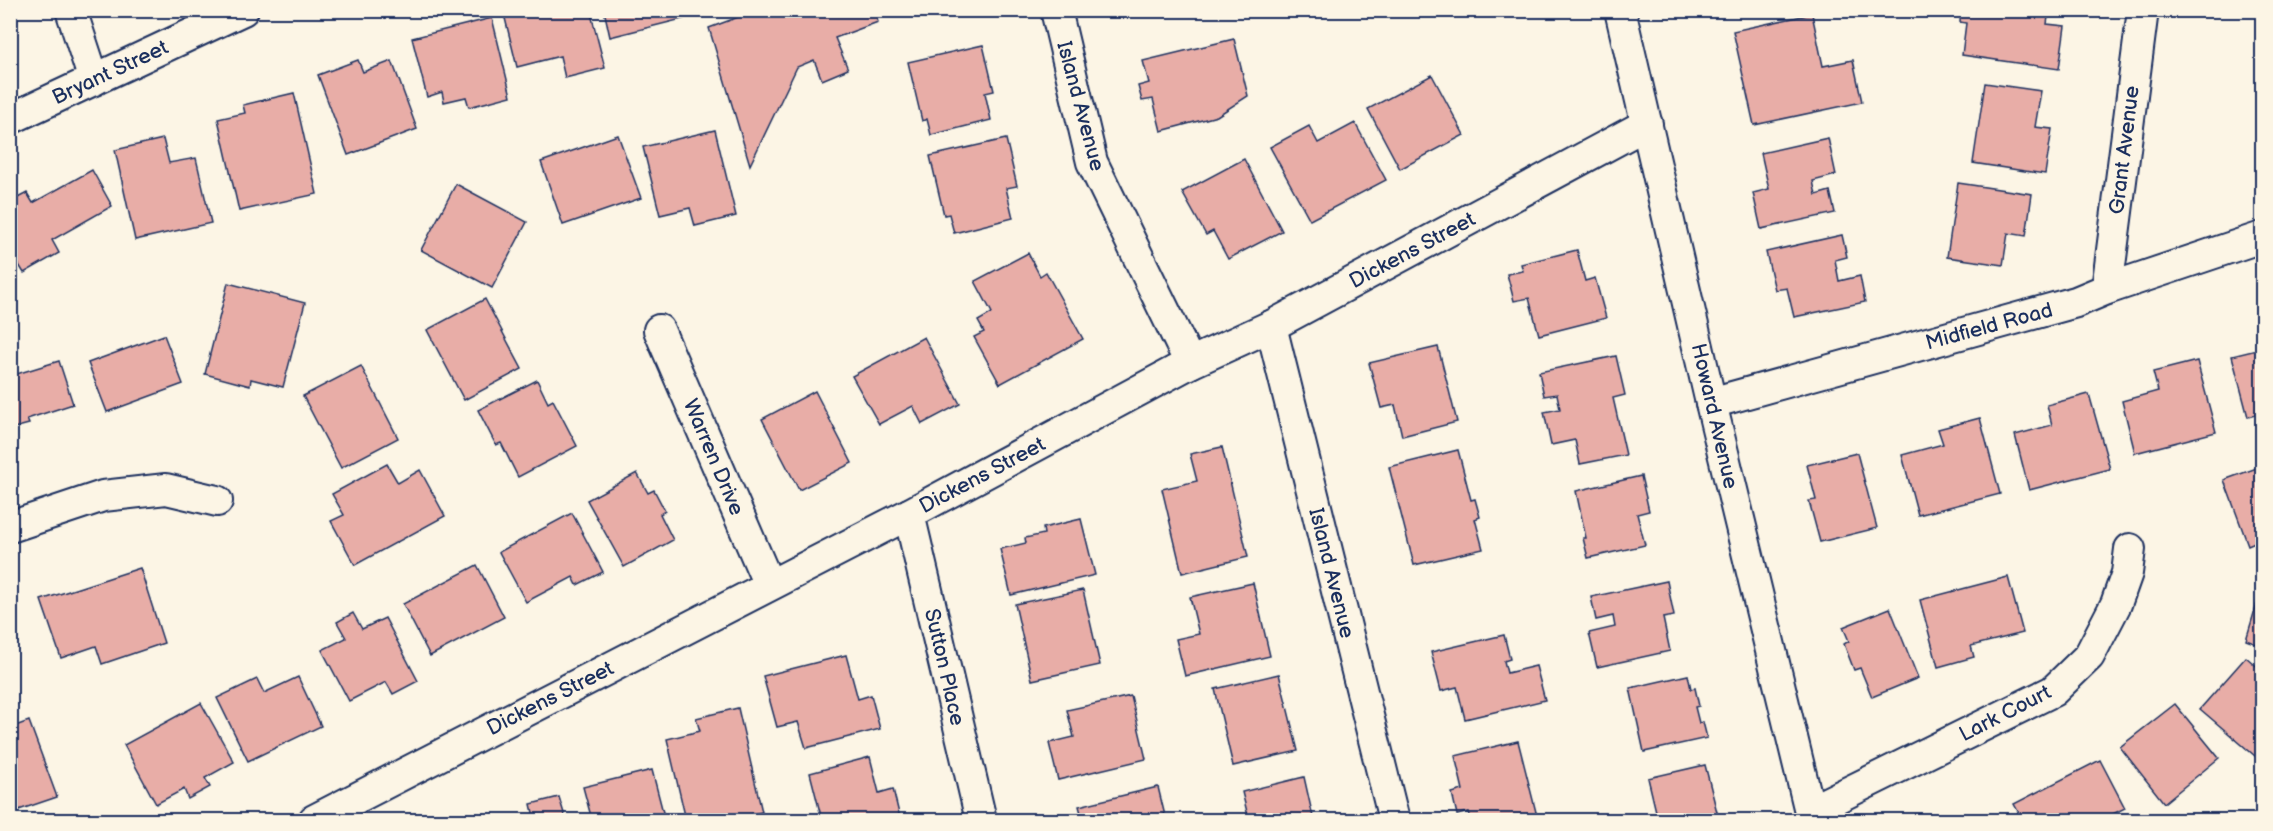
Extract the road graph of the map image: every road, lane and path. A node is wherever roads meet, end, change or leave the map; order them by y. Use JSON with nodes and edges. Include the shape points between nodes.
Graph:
{"nodes":[{"id":1,"x":71,"y":10,"type":"edge"},
{"id":2,"x":243,"y":10,"type":"edge"},
{"id":3,"x":1056,"y":10,"type":"edge"},
{"id":4,"x":1620,"y":10,"type":"edge"},
{"id":5,"x":2143,"y":10,"type":"edge"},
{"id":6,"x":94,"y":80,"type":"junction"},
{"id":7,"x":10,"y":119,"type":"edge"},
{"id":8,"x":1647,"y":124,"type":"junction"},
{"id":9,"x":2262,"y":237,"type":"edge"},
{"id":10,"x":2107,"y":289,"type":"junction"},
{"id":11,"x":1271,"y":326,"type":"junction"},
{"id":12,"x":659,"y":330,"type":"dead end"},
{"id":13,"x":1190,"y":363,"type":"junction"},
{"id":14,"x":1711,"y":403,"type":"junction"},
{"id":15,"x":217,"y":501,"type":"dead end"},
{"id":16,"x":909,"y":514,"type":"junction"},
{"id":17,"x":10,"y":527,"type":"edge"},
{"id":18,"x":2130,"y":549,"type":"dead end"},
{"id":19,"x":769,"y":585,"type":"junction"},
{"id":20,"x":1811,"y":816,"type":"edge"},
{"id":21,"x":314,"y":820,"type":"edge"},
{"id":22,"x":981,"y":820,"type":"edge"},
{"id":23,"x":1394,"y":820,"type":"edge"}],
"edges":[{"from":1,"to":6,"type":"street"},
{"from":2,"to":6,"type":"street","name":"Bryant Street"},
{"from":3,"to":13,"type":"street","name":"Island Avenue","via":[[1092,162]]},
{"from":4,"to":8,"type":"street","name":"Howard Avenue"},
{"from":5,"to":10,"type":"street","name":"Grant Avenue"},
{"from":6,"to":7,"type":"street","name":"Bryant Street"},
{"from":8,"to":11,"type":"street","name":"Dickens Street"},
{"from":8,"to":14,"type":"street","name":"Howard Avenue"},
{"from":9,"to":10,"type":"street","name":"Midfield Road"},
{"from":10,"to":14,"type":"street","name":"Midfield Road","via":[[2076,302]]},
{"from":11,"to":13,"type":"street","name":"Dickens Street"},
{"from":11,"to":23,"type":"street","name":"Island Avenue"},
{"from":12,"to":19,"type":"street","name":"Warren Drive"},
{"from":13,"to":16,"type":"street","name":"Dickens Street"},
{"from":14,"to":20,"type":"street","name":"Howard Avenue"},
{"from":15,"to":17,"type":"street","via":[[166,489],[103,496]]},
{"from":16,"to":19,"type":"street","name":"Dickens Street"},
{"from":16,"to":22,"type":"street","name":"Sutton Place"},
{"from":18,"to":20,"type":"street","name":"Lark Court","via":[[2127,573],[2116,604],[2089,656],[2053,691]]},
{"from":19,"to":21,"type":"street","name":"Dickens Street"}]}
